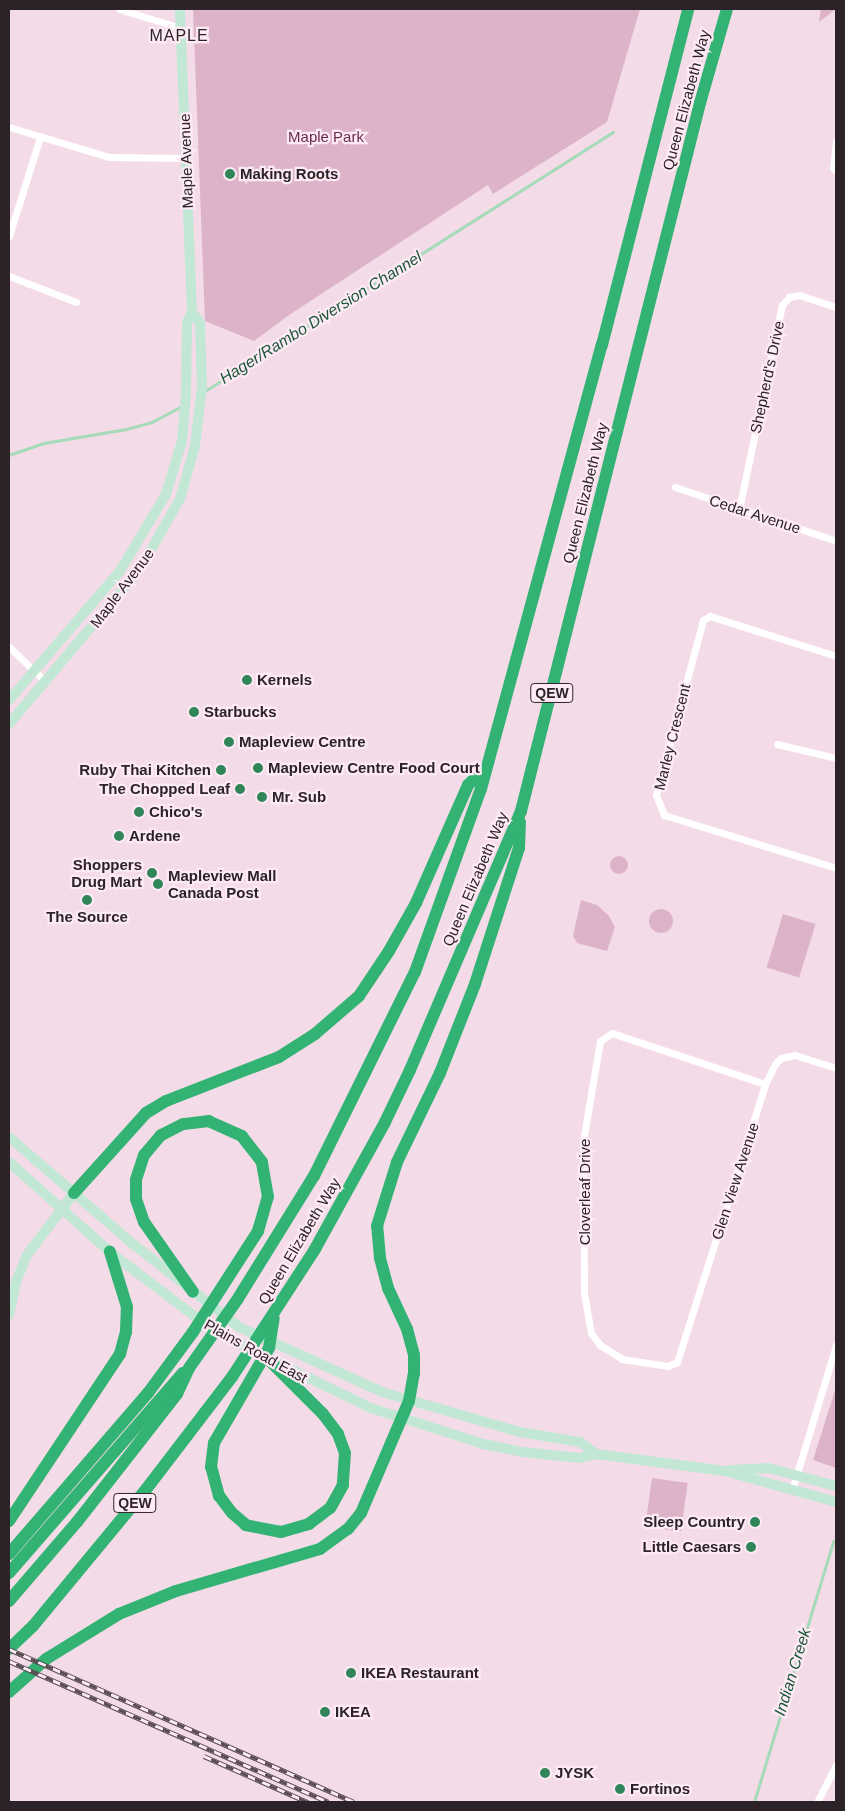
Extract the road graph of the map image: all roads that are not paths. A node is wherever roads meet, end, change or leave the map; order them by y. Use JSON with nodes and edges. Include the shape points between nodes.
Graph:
{"nodes":[{"id":1,"x":119,"y":9,"type":"edge"},
{"id":2,"x":180,"y":9,"type":"edge"},
{"id":3,"x":688,"y":9,"type":"edge"},
{"id":4,"x":727,"y":9,"type":"edge"},
{"id":5,"x":181,"y":28,"type":"junction"},
{"id":6,"x":9,"y":127,"type":"edge"},
{"id":7,"x":40,"y":137,"type":"junction"},
{"id":8,"x":836,"y":141,"type":"edge"},
{"id":9,"x":186,"y":158,"type":"junction"},
{"id":10,"x":836,"y":172,"type":"edge"},
{"id":11,"x":9,"y":236,"type":"edge"},
{"id":12,"x":9,"y":276,"type":"edge"},
{"id":13,"x":76,"y":302,"type":"dead end"},
{"id":14,"x":836,"y":307,"type":"edge"},
{"id":15,"x":192,"y":312,"type":"junction"},
{"id":16,"x":674,"y":487,"type":"dead end"},
{"id":17,"x":740,"y":509,"type":"junction"},
{"id":18,"x":836,"y":541,"type":"edge"},
{"id":19,"x":9,"y":647,"type":"edge"},
{"id":20,"x":836,"y":656,"type":"edge"},
{"id":21,"x":35,"y":670,"type":"junction"},
{"id":22,"x":46,"y":682,"type":"junction"},
{"id":23,"x":9,"y":700,"type":"edge"},
{"id":24,"x":9,"y":724,"type":"edge"},
{"id":25,"x":777,"y":744,"type":"dead end"},
{"id":26,"x":836,"y":758,"type":"edge"},
{"id":27,"x":487,"y":766,"type":"junction"},
{"id":28,"x":521,"y":811,"type":"junction"},
{"id":29,"x":836,"y":868,"type":"edge"},
{"id":30,"x":836,"y":1068,"type":"edge"},
{"id":31,"x":765,"y":1084,"type":"junction"},
{"id":32,"x":9,"y":1137,"type":"edge"},
{"id":33,"x":9,"y":1162,"type":"edge"},
{"id":34,"x":74,"y":1193,"type":"junction"},
{"id":35,"x":62,"y":1209,"type":"junction"},
{"id":36,"x":110,"y":1252,"type":"junction"},
{"id":37,"x":193,"y":1292,"type":"junction"},
{"id":38,"x":9,"y":1315,"type":"edge"},
{"id":39,"x":272,"y":1321,"type":"junction"},
{"id":40,"x":836,"y":1345,"type":"edge"},
{"id":41,"x":270,"y":1361,"type":"junction"},
{"id":42,"x":677,"y":1362,"type":"joint"},
{"id":43,"x":188,"y":1368,"type":"junction"},
{"id":44,"x":409,"y":1401,"type":"junction"},
{"id":45,"x":402,"y":1417,"type":"junction"},
{"id":46,"x":596,"y":1454,"type":"junction"},
{"id":47,"x":724,"y":1470,"type":"junction"},
{"id":48,"x":796,"y":1474,"type":"junction"},
{"id":49,"x":836,"y":1486,"type":"edge"},
{"id":50,"x":792,"y":1490,"type":"junction"},
{"id":51,"x":836,"y":1502,"type":"edge"},
{"id":52,"x":9,"y":1521,"type":"edge"},
{"id":53,"x":9,"y":1554,"type":"edge"},
{"id":54,"x":9,"y":1573,"type":"edge"},
{"id":55,"x":9,"y":1601,"type":"edge"},
{"id":56,"x":33,"y":1626,"type":"junction"},
{"id":57,"x":9,"y":1649,"type":"edge"},
{"id":58,"x":9,"y":1658,"type":"edge"},
{"id":59,"x":9,"y":1692,"type":"edge"},
{"id":60,"x":836,"y":1765,"type":"edge"},
{"id":61,"x":817,"y":1802,"type":"edge"}],
"edges":[{"from":1,"to":5,"type":"street"},
{"from":2,"to":5,"type":"main road","name":"Maple Avenue"},
{"from":3,"to":27,"type":"highway","name":"Queen Elizabeth Way","number":"QEW","via":[[602,345]]},
{"from":4,"to":28,"type":"highway","name":"Queen Elizabeth Way","number":"QEW","via":[[700,103]]},
{"from":5,"to":9,"type":"main road","name":"Maple Avenue"},
{"from":6,"to":7,"type":"street"},
{"from":7,"to":9,"type":"street","via":[[109,157]]},
{"from":7,"to":11,"type":"street"},
{"from":8,"to":10,"type":"street","via":[[833,168]]},
{"from":9,"to":15,"type":"main road","name":"Maple Avenue"},
{"from":12,"to":13,"type":"street"},
{"from":14,"to":17,"type":"street","name":"Shepherd's Drive","via":[[800,295],[789,297],[782,305]]},
{"from":15,"to":21,"type":"main road","name":"Maple Avenue","via":[[187,322],[186,413],[182,441],[166,494],[133,552],[106,590]]},
{"from":15,"to":22,"type":"main road","name":"Maple Avenue","via":[[200,323],[202,386],[194,446],[180,499],[140,569]]},
{"from":16,"to":17,"type":"street","name":"Cedar Avenue"},
{"from":17,"to":18,"type":"street","name":"Cedar Avenue"},
{"from":19,"to":21,"type":"street"},
{"from":20,"to":29,"type":"street","name":"Marley Crescent","via":[[710,616],[703,620],[656,795],[664,816]]},
{"from":21,"to":22,"type":"street"},
{"from":21,"to":23,"type":"main road","name":"Maple Avenue"},
{"from":22,"to":24,"type":"main road","name":"Maple Avenue"},
{"from":25,"to":26,"type":"street"},
{"from":27,"to":34,"type":"highway","via":[[468,785],[416,903],[358,996],[315,1034],[279,1057],[166,1101],[146,1113]]},
{"from":27,"to":43,"type":"highway","name":"Queen Elizabeth Way","number":"QEW","via":[[463,844],[415,972],[314,1176],[238,1300]]},
{"from":28,"to":39,"type":"highway","name":"Queen Elizabeth Way","number":"QEW","via":[[385,1122]]},
{"from":28,"to":44,"type":"highway","via":[[519,848],[475,984],[440,1073],[397,1162],[377,1226],[380,1258],[388,1288],[407,1329],[414,1355]]},
{"from":30,"to":31,"type":"street","name":"Glen View Avenue","via":[[790,1055],[775,1064]]},
{"from":31,"to":42,"type":"street","name":"Glen View Avenue"},
{"from":31,"to":42,"type":"street","name":"Cloverleaf Drive","via":[[612,1033],[600,1041],[583,1142],[584,1293],[591,1332],[600,1345],[622,1358],[668,1366]]},
{"from":32,"to":34,"type":"main road","name":"Plains Road East"},
{"from":33,"to":35,"type":"main road","name":"Plains Road East"},
{"from":34,"to":35,"type":"main road"},
{"from":34,"to":37,"type":"main road","name":"Plains Road East"},
{"from":35,"to":36,"type":"main road","name":"Plains Road East"},
{"from":35,"to":38,"type":"main road","via":[[22,1264]]},
{"from":36,"to":41,"type":"main road","name":"Plains Road East","via":[[200,1320]]},
{"from":36,"to":52,"type":"highway","via":[[127,1307],[126,1332],[120,1354]]},
{"from":37,"to":44,"type":"main road","name":"Plains Road East","via":[[239,1326],[269,1342],[344,1378]]},
{"from":37,"to":53,"type":"highway","via":[[150,1234],[139,1209],[135,1189],[140,1162],[151,1144],[175,1127],[197,1121],[218,1123],[242,1136],[257,1152],[267,1174],[268,1197],[262,1223],[194,1332],[110,1440]]},
{"from":39,"to":41,"type":"highway","via":[[269,1348],[214,1443],[211,1467],[219,1496],[246,1525],[281,1532],[309,1524],[324,1514],[339,1494],[345,1476],[345,1453],[338,1434],[323,1414]]},
{"from":39,"to":56,"type":"highway","name":"Queen Elizabeth Way","number":"QEW","via":[[144,1492]]},
{"from":40,"to":48,"type":"street"},
{"from":41,"to":45,"type":"main road","name":"Plains Road East","via":[[330,1391]]},
{"from":43,"to":54,"type":"highway","via":[[166,1389]]},
{"from":43,"to":55,"type":"highway","name":"Queen Elizabeth Way","number":"QEW","via":[[177,1394],[134,1452]]},
{"from":44,"to":45,"type":"highway"},
{"from":44,"to":46,"type":"main road","name":"Plains Road East","via":[[520,1432],[580,1442]]},
{"from":45,"to":46,"type":"main road","name":"Plains Road East","via":[[483,1444],[522,1452],[580,1458]]},
{"from":45,"to":59,"type":"highway","via":[[370,1496],[348,1529],[332,1543],[302,1557],[152,1599],[70,1642]]},
{"from":46,"to":47,"type":"main road","name":"Plains Road East"},
{"from":47,"to":48,"type":"main road","name":"Plains Road East","via":[[768,1468]]},
{"from":47,"to":50,"type":"main road","name":"Plains Road East"},
{"from":48,"to":49,"type":"main road","name":"Plains Road East"},
{"from":48,"to":50,"type":"street"},
{"from":50,"to":51,"type":"main road","name":"Plains Road East"},
{"from":56,"to":57,"type":"highway","name":"Queen Elizabeth Way","number":"QEW"},
{"from":56,"to":58,"type":"highway"},
{"from":60,"to":61,"type":"street"}]}
